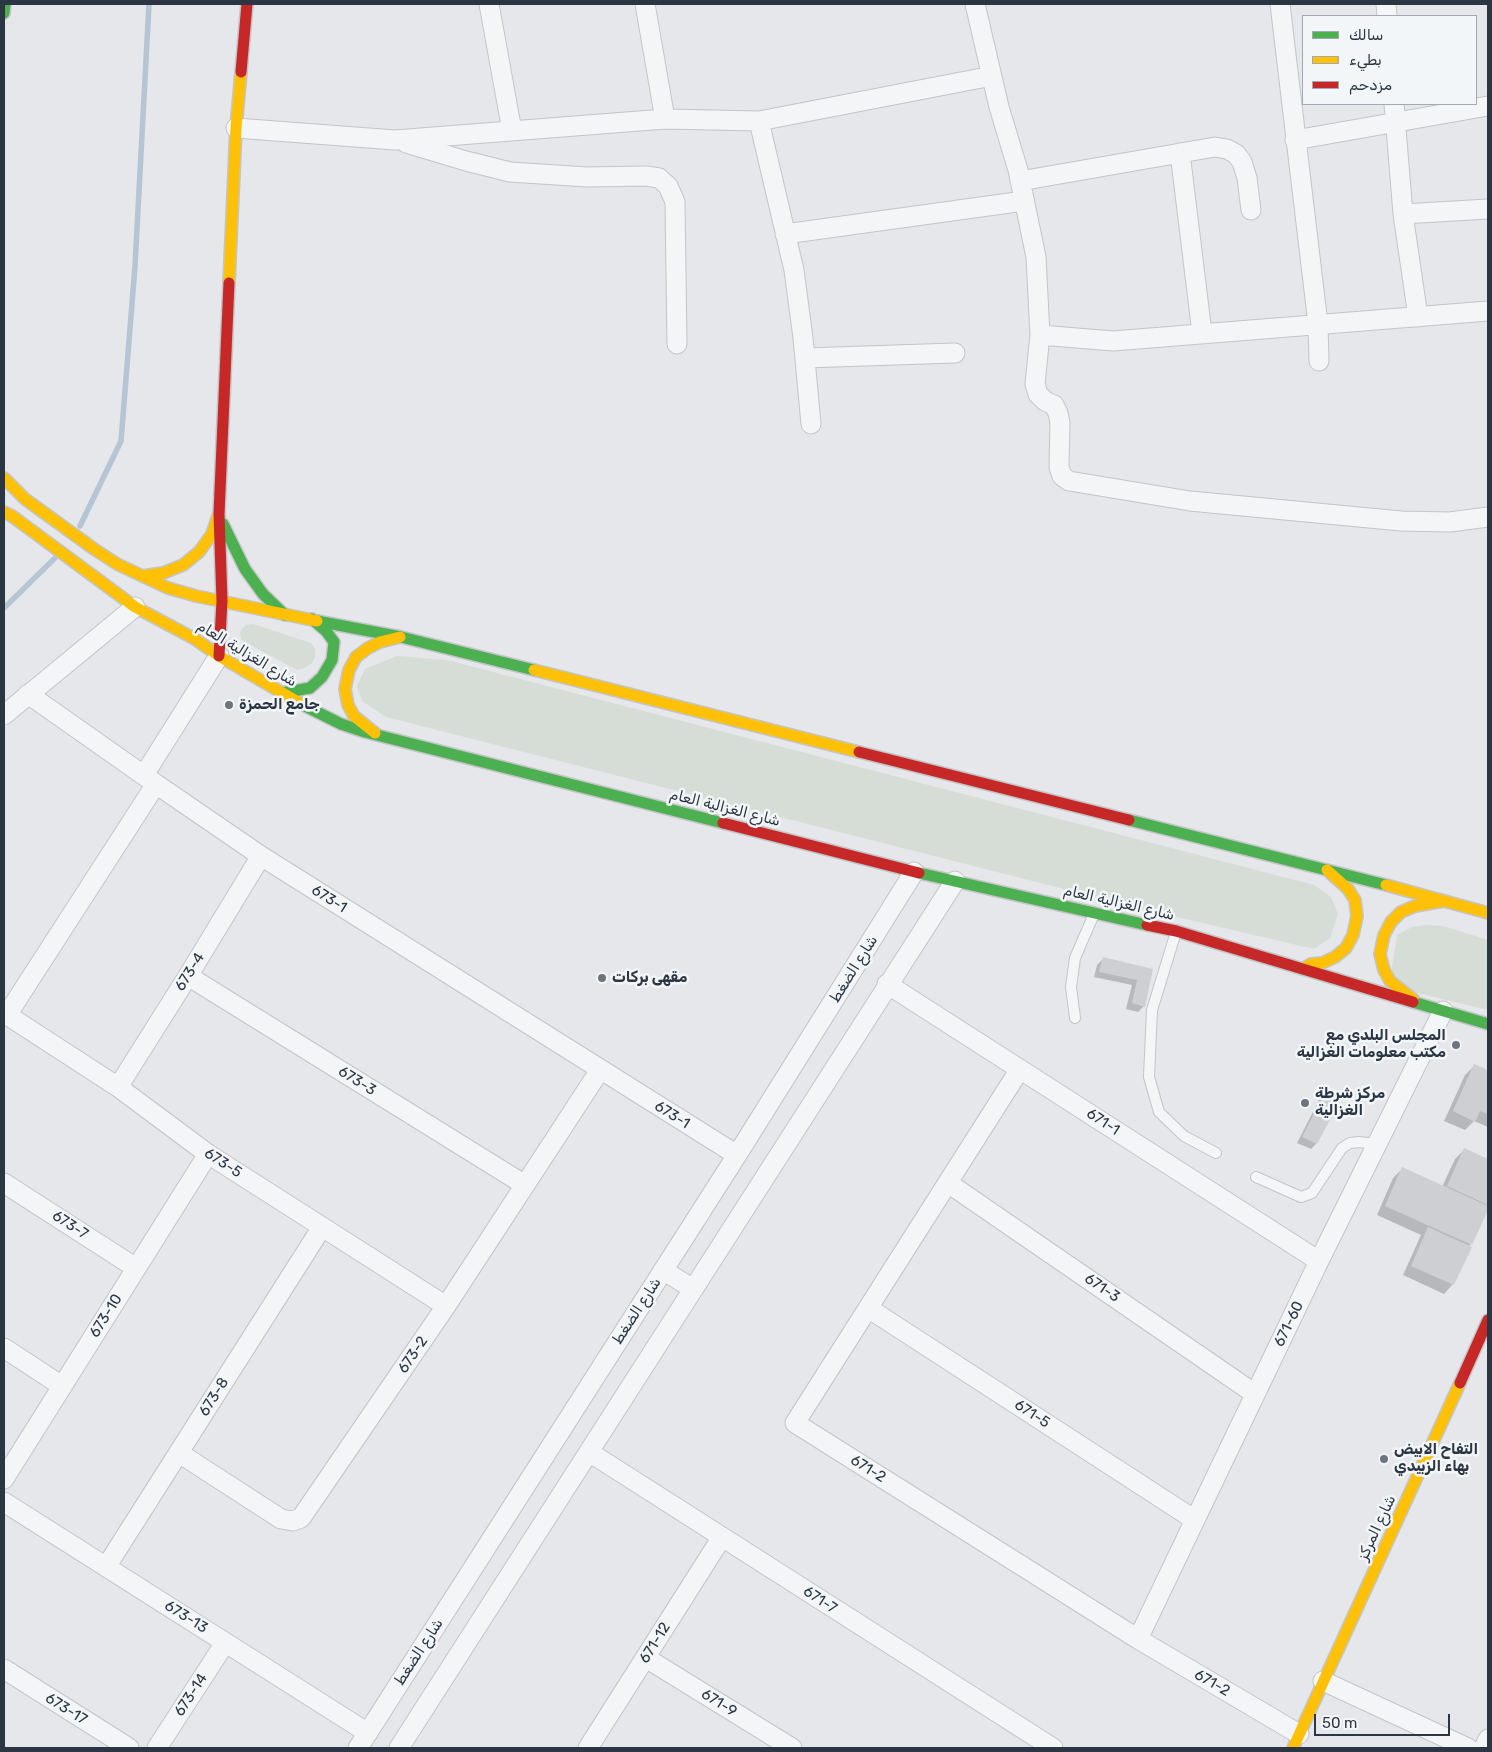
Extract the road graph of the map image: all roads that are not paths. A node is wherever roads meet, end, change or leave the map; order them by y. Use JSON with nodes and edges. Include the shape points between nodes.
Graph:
{"nodes":[{"id":1,"x":4,"y":4,"type":"edge"},
{"id":2,"x":247,"y":4,"type":"edge"},
{"id":3,"x":489,"y":4,"type":"edge"},
{"id":4,"x":645,"y":4,"type":"edge"},
{"id":5,"x":975,"y":4,"type":"edge"},
{"id":6,"x":1280,"y":4,"type":"edge"},
{"id":7,"x":4,"y":13,"type":"edge"},
{"id":8,"x":992,"y":76,"type":"junction"},
{"id":9,"x":1488,"y":106,"type":"edge"},
{"id":10,"x":1394,"y":113,"type":"edge"},
{"id":11,"x":665,"y":119,"type":"junction"},
{"id":12,"x":759,"y":121,"type":"junction"},
{"id":13,"x":236,"y":128,"type":"junction"},
{"id":14,"x":512,"y":131,"type":"junction"},
{"id":15,"x":395,"y":140,"type":"junction"},
{"id":16,"x":1295,"y":140,"type":"junction"},
{"id":17,"x":1180,"y":153,"type":"junction"},
{"id":18,"x":1020,"y":181,"type":"junction"},
{"id":19,"x":1024,"y":201,"type":"junction"},
{"id":20,"x":1488,"y":209,"type":"edge"},
{"id":21,"x":1252,"y":210,"type":"dead end"},
{"id":22,"x":1403,"y":214,"type":"junction"},
{"id":23,"x":785,"y":234,"type":"junction"},
{"id":24,"x":1488,"y":311,"type":"edge"},
{"id":25,"x":1418,"y":316,"type":"junction"},
{"id":26,"x":1318,"y":324,"type":"junction"},
{"id":27,"x":1202,"y":334,"type":"junction"},
{"id":28,"x":1040,"y":335,"type":"junction"},
{"id":29,"x":677,"y":344,"type":"dead end"},
{"id":30,"x":955,"y":354,"type":"dead end"},
{"id":31,"x":805,"y":358,"type":"junction"},
{"id":32,"x":1319,"y":361,"type":"dead end"},
{"id":33,"x":811,"y":424,"type":"dead end"},
{"id":34,"x":4,"y":478,"type":"edge"},
{"id":35,"x":4,"y":512,"type":"edge"},
{"id":36,"x":219,"y":514,"type":"junction"},
{"id":37,"x":1488,"y":517,"type":"edge"},
{"id":38,"x":142,"y":576,"type":"junction"},
{"id":39,"x":222,"y":601,"type":"junction"},
{"id":40,"x":135,"y":607,"type":"junction"},
{"id":41,"x":285,"y":615,"type":"junction"},
{"id":42,"x":312,"y":619,"type":"junction"},
{"id":43,"x":401,"y":637,"type":"junction"},
{"id":44,"x":219,"y":656,"type":"junction"},
{"id":45,"x":282,"y":692,"type":"junction"},
{"id":46,"x":28,"y":694,"type":"junction"},
{"id":47,"x":4,"y":715,"type":"edge"},
{"id":48,"x":379,"y":736,"type":"junction"},
{"id":49,"x":150,"y":780,"type":"junction"},
{"id":50,"x":261,"y":856,"type":"junction"},
{"id":51,"x":1326,"y":869,"type":"junction"},
{"id":52,"x":914,"y":872,"type":"junction"},
{"id":53,"x":955,"y":881,"type":"junction"},
{"id":54,"x":1444,"y":900,"type":"junction"},
{"id":55,"x":1094,"y":913,"type":"junction"},
{"id":56,"x":1488,"y":913,"type":"edge"},
{"id":57,"x":1176,"y":931,"type":"junction"},
{"id":58,"x":1303,"y":970,"type":"junction"},
{"id":59,"x":188,"y":976,"type":"junction"},
{"id":60,"x":887,"y":984,"type":"junction"},
{"id":61,"x":1418,"y":1004,"type":"junction"},
{"id":62,"x":1443,"y":1011,"type":"junction"},
{"id":63,"x":5,"y":1014,"type":"edge"},
{"id":64,"x":1076,"y":1018,"type":"dead end"},
{"id":65,"x":1488,"y":1024,"type":"edge"},
{"id":66,"x":1020,"y":1069,"type":"junction"},
{"id":67,"x":600,"y":1070,"type":"junction"},
{"id":68,"x":118,"y":1087,"type":"junction"},
{"id":69,"x":1376,"y":1144,"type":"junction"},
{"id":70,"x":1216,"y":1153,"type":"dead end"},
{"id":71,"x":208,"y":1154,"type":"junction"},
{"id":72,"x":737,"y":1156,"type":"junction"},
{"id":73,"x":1256,"y":1177,"type":"dead end"},
{"id":74,"x":4,"y":1183,"type":"edge"},
{"id":75,"x":948,"y":1183,"type":"junction"},
{"id":76,"x":525,"y":1185,"type":"junction"},
{"id":77,"x":322,"y":1227,"type":"junction"},
{"id":78,"x":1319,"y":1261,"type":"junction"},
{"id":79,"x":136,"y":1268,"type":"junction"},
{"id":80,"x":663,"y":1270,"type":"junction"},
{"id":81,"x":693,"y":1289,"type":"junction"},
{"id":82,"x":446,"y":1306,"type":"junction"},
{"id":83,"x":868,"y":1308,"type":"junction"},
{"id":84,"x":1488,"y":1320,"type":"edge"},
{"id":85,"x":4,"y":1348,"type":"edge"},
{"id":86,"x":62,"y":1386,"type":"junction"},
{"id":87,"x":1255,"y":1394,"type":"junction"},
{"id":88,"x":589,"y":1452,"type":"junction"},
{"id":89,"x":179,"y":1453,"type":"junction"},
{"id":90,"x":4,"y":1479,"type":"edge"},
{"id":91,"x":4,"y":1502,"type":"edge"},
{"id":92,"x":1195,"y":1520,"type":"junction"},
{"id":93,"x":722,"y":1537,"type":"junction"},
{"id":94,"x":106,"y":1567,"type":"junction"},
{"id":95,"x":1138,"y":1639,"type":"junction"},
{"id":96,"x":225,"y":1643,"type":"junction"},
{"id":97,"x":646,"y":1658,"type":"junction"},
{"id":98,"x":4,"y":1669,"type":"edge"},
{"id":99,"x":1323,"y":1681,"type":"junction"},
{"id":100,"x":1488,"y":1739,"type":"edge"},
{"id":101,"x":363,"y":1740,"type":"edge"},
{"id":102,"x":1296,"y":1741,"type":"edge"},
{"id":103,"x":129,"y":1748,"type":"edge"},
{"id":104,"x":157,"y":1748,"type":"edge"},
{"id":105,"x":399,"y":1748,"type":"edge"},
{"id":106,"x":588,"y":1748,"type":"edge"},
{"id":107,"x":792,"y":1748,"type":"edge"},
{"id":108,"x":1052,"y":1748,"type":"edge"},
{"id":109,"x":1468,"y":1748,"type":"edge"},
{"id":110,"x":1484,"y":1748,"type":"edge"}],
"edges":[{"from":1,"to":7,"type":"main road"},
{"from":2,"to":13,"type":"main road"},
{"from":3,"to":14,"type":"street"},
{"from":4,"to":11,"type":"street"},
{"from":5,"to":8,"type":"street"},
{"from":6,"to":16,"type":"street"},
{"from":8,"to":12,"type":"street"},
{"from":8,"to":18,"type":"street"},
{"from":9,"to":10,"type":"street"},
{"from":10,"to":16,"type":"street"},
{"from":10,"to":22,"type":"street"},
{"from":11,"to":12,"type":"street"},
{"from":11,"to":14,"type":"street"},
{"from":12,"to":23,"type":"street"},
{"from":13,"to":15,"type":"street"},
{"from":13,"to":36,"type":"main road"},
{"from":14,"to":15,"type":"street"},
{"from":15,"to":29,"type":"street","via":[[510,172],[659,178],[668,186],[675,202]]},
{"from":16,"to":26,"type":"street"},
{"from":17,"to":18,"type":"street"},
{"from":17,"to":21,"type":"street","via":[[1215,147],[1236,154],[1247,178]]},
{"from":17,"to":27,"type":"street"},
{"from":18,"to":19,"type":"street"},
{"from":19,"to":23,"type":"street"},
{"from":19,"to":28,"type":"street","via":[[1036,257]]},
{"from":20,"to":22,"type":"street"},
{"from":22,"to":25,"type":"street"},
{"from":23,"to":31,"type":"street","via":[[794,270]]},
{"from":24,"to":25,"type":"street"},
{"from":25,"to":26,"type":"street"},
{"from":26,"to":27,"type":"street"},
{"from":26,"to":32,"type":"street"},
{"from":27,"to":28,"type":"street","via":[[1113,341]]},
{"from":28,"to":37,"type":"street","via":[[1035,384],[1038,394],[1054,405],[1058,412],[1059,467],[1062,476],[1069,481],[1190,501],[1401,520],[1450,522]]},
{"from":30,"to":31,"type":"street"},
{"from":31,"to":33,"type":"street"},
{"from":34,"to":38,"type":"main road","name":"شارع الغزالية العام","via":[[25,499],[94,549]]},
{"from":35,"to":40,"type":"main road","name":"شارع الغزالية العام"},
{"from":36,"to":38,"type":"main road","via":[[212,534],[199,552],[183,565],[163,574]]},
{"from":36,"to":39,"type":"main road"},
{"from":36,"to":41,"type":"main road","via":[[245,569],[263,594]]},
{"from":38,"to":39,"type":"main road","name":"شارع الغزالية العام","via":[[168,588]]},
{"from":39,"to":41,"type":"main road","name":"شارع الغزالية العام"},
{"from":39,"to":44,"type":"main road"},
{"from":40,"to":44,"type":"main road","name":"شارع الغزالية العام"},
{"from":40,"to":46,"type":"street"},
{"from":41,"to":42,"type":"main road","name":"شارع الغزالية العام"},
{"from":42,"to":43,"type":"main road","name":"شارع الغزالية العام"},
{"from":42,"to":45,"type":"main road","via":[[334,642],[332,660],[322,677],[310,688]]},
{"from":43,"to":48,"type":"main road","via":[[368,648],[356,657],[349,670],[345,689],[348,705],[354,716]]},
{"from":43,"to":51,"type":"main road","name":"شارع الغزالية العام"},
{"from":44,"to":45,"type":"main road","name":"شارع الغزالية العام"},
{"from":44,"to":49,"type":"street"},
{"from":45,"to":48,"type":"main road","name":"شارع الغزالية العام","via":[[341,724]]},
{"from":46,"to":47,"type":"street"},
{"from":46,"to":49,"type":"street","name":"673-1"},
{"from":48,"to":52,"type":"main road","name":"شارع الغزالية العام"},
{"from":49,"to":50,"type":"street","name":"673-1"},
{"from":49,"to":63,"type":"street"},
{"from":50,"to":59,"type":"street","name":"673-4"},
{"from":50,"to":67,"type":"street","name":"673-1"},
{"from":51,"to":54,"type":"main road","name":"شارع الغزالية العام"},
{"from":51,"to":58,"type":"main road","via":[[1355,900],[1357,916],[1353,935],[1346,948],[1335,957],[1310,964]]},
{"from":52,"to":53,"type":"main road","name":"شارع الغزالية العام"},
{"from":52,"to":72,"type":"street","name":"شارع الضغط"},
{"from":53,"to":55,"type":"main road","name":"شارع الغزالية العام"},
{"from":53,"to":60,"type":"street"},
{"from":54,"to":56,"type":"main road","name":"شارع الغزالية العام"},
{"from":54,"to":61,"type":"main road","via":[[1401,912],[1384,935],[1380,954],[1384,970],[1390,980]]},
{"from":55,"to":57,"type":"main road","name":"شارع الغزالية العام"},
{"from":55,"to":64,"type":"lane","via":[[1075,958],[1071,988]]},
{"from":57,"to":58,"type":"main road","name":"شارع الغزالية العام"},
{"from":57,"to":70,"type":"lane","via":[[1152,1010],[1149,1077],[1159,1112],[1184,1136]]},
{"from":58,"to":61,"type":"main road","name":"شارع الغزالية العام"},
{"from":59,"to":68,"type":"street","name":"673-4"},
{"from":59,"to":76,"type":"street","name":"673-3"},
{"from":60,"to":66,"type":"street","name":"671-1"},
{"from":60,"to":81,"type":"street"},
{"from":61,"to":62,"type":"main road","name":"شارع الغزالية العام"},
{"from":62,"to":65,"type":"main road","name":"شارع الغزالية العام"},
{"from":62,"to":69,"type":"street","name":"671-60"},
{"from":63,"to":68,"type":"street","name":"673-5"},
{"from":66,"to":75,"type":"street","name":"671-2"},
{"from":66,"to":78,"type":"street","name":"671-1"},
{"from":67,"to":72,"type":"street","name":"673-1"},
{"from":67,"to":76,"type":"street","name":"673-2"},
{"from":68,"to":71,"type":"street","name":"673-5"},
{"from":69,"to":73,"type":"lane","via":[[1359,1142],[1342,1148],[1312,1193],[1301,1198]]},
{"from":69,"to":78,"type":"street","name":"671-60"},
{"from":71,"to":77,"type":"street","name":"673-5"},
{"from":71,"to":79,"type":"street","name":"673-10"},
{"from":72,"to":80,"type":"street","name":"شارع الضغط"},
{"from":74,"to":79,"type":"street","name":"673-7"},
{"from":75,"to":83,"type":"street","name":"671-2"},
{"from":75,"to":87,"type":"street","name":"671-3"},
{"from":76,"to":82,"type":"street","name":"673-2"},
{"from":77,"to":82,"type":"street","name":"673-5"},
{"from":77,"to":89,"type":"street","name":"673-8"},
{"from":78,"to":87,"type":"street","name":"671-60"},
{"from":79,"to":86,"type":"street","name":"673-10"},
{"from":80,"to":81,"type":"street"},
{"from":80,"to":101,"type":"street","name":"شارع الضغط"},
{"from":81,"to":88,"type":"street"},
{"from":82,"to":89,"type":"street","name":"673-2","via":[[301,1518],[281,1520]]},
{"from":83,"to":92,"type":"street","name":"671-5"},
{"from":83,"to":95,"type":"street","name":"671-2","via":[[795,1423]]},
{"from":84,"to":99,"type":"main road","name":"شارع المركز"},
{"from":85,"to":86,"type":"street"},
{"from":86,"to":90,"type":"street","name":"673-10"},
{"from":87,"to":92,"type":"street","name":"671-60"},
{"from":88,"to":93,"type":"street","name":"671-7"},
{"from":88,"to":105,"type":"street"},
{"from":89,"to":94,"type":"street","name":"673-8"},
{"from":91,"to":94,"type":"street","name":"673-13"},
{"from":92,"to":95,"type":"street","name":"671-60"},
{"from":93,"to":97,"type":"street","name":"671-12"},
{"from":93,"to":108,"type":"street","name":"671-7"},
{"from":94,"to":96,"type":"street","name":"673-13"},
{"from":95,"to":102,"type":"street","name":"671-2"},
{"from":96,"to":101,"type":"street","name":"673-13"},
{"from":96,"to":104,"type":"street","name":"673-14"},
{"from":97,"to":106,"type":"street","name":"671-12"},
{"from":97,"to":107,"type":"street","name":"671-9"},
{"from":98,"to":103,"type":"street","name":"673-17"},
{"from":99,"to":102,"type":"main road","name":"شارع المركز"},
{"from":99,"to":109,"type":"street"},
{"from":100,"to":110,"type":"street"}]}
